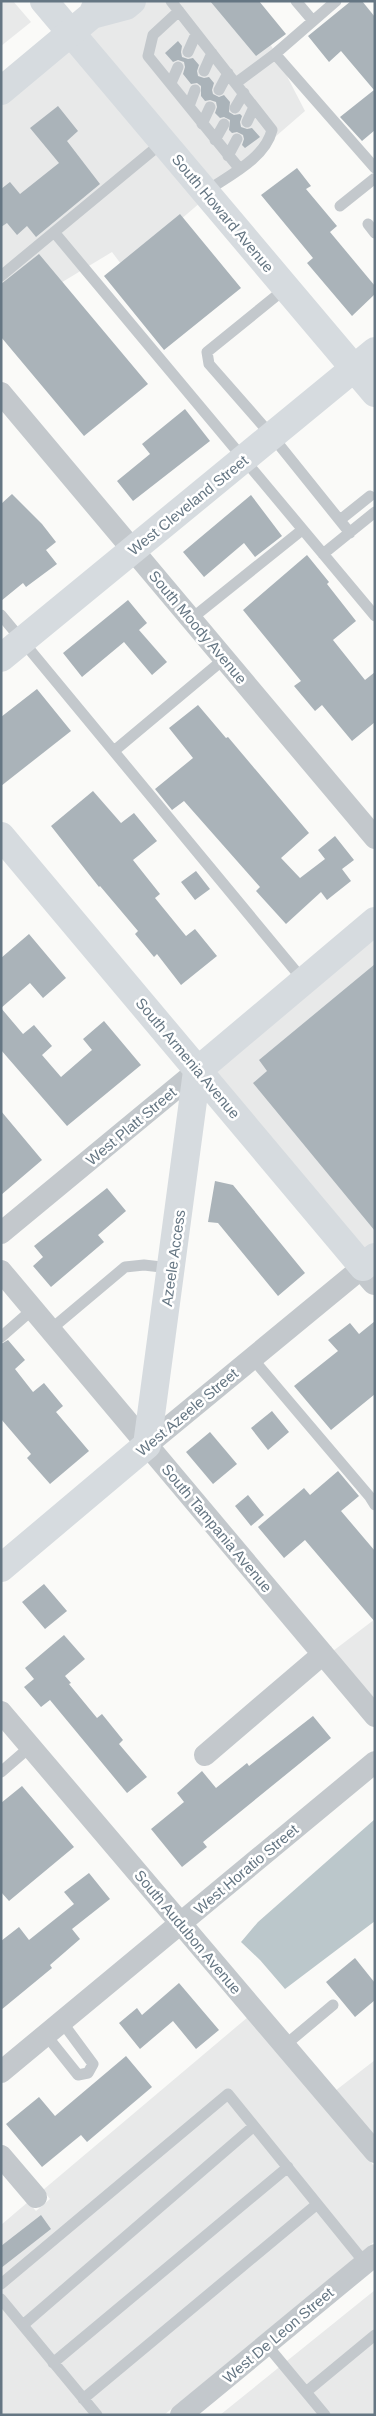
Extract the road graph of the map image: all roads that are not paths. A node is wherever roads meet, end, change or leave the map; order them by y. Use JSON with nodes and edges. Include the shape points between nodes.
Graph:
{"nodes":[{"id":1,"x":44,"y":1,"type":"edge"},
{"id":2,"x":132,"y":1,"type":"edge"},
{"id":3,"x":171,"y":1,"type":"edge"},
{"id":4,"x":296,"y":1,"type":"edge"},
{"id":5,"x":336,"y":1,"type":"edge"},
{"id":6,"x":95,"y":8,"type":"edge"},
{"id":7,"x":179,"y":11,"type":"junction"},
{"id":8,"x":312,"y":20,"type":"junction"},
{"id":9,"x":71,"y":34,"type":"junction"},
{"id":10,"x":196,"y":34,"type":"junction"},
{"id":11,"x":188,"y":52,"type":"dead end"},
{"id":12,"x":212,"y":53,"type":"junction"},
{"id":13,"x":275,"y":54,"type":"junction"},
{"id":14,"x":178,"y":67,"type":"dead end"},
{"id":15,"x":204,"y":72,"type":"dead end"},
{"id":16,"x":228,"y":73,"type":"junction"},
{"id":17,"x":171,"y":83,"type":"junction"},
{"id":18,"x":236,"y":83,"type":"junction"},
{"id":19,"x":196,"y":90,"type":"dead end"},
{"id":20,"x":219,"y":90,"type":"dead end"},
{"id":21,"x":1,"y":91,"type":"edge"},
{"id":22,"x":244,"y":93,"type":"junction"},
{"id":23,"x":189,"y":106,"type":"junction"},
{"id":24,"x":210,"y":107,"type":"dead end"},
{"id":25,"x":254,"y":107,"type":"junction"},
{"id":26,"x":235,"y":108,"type":"dead end"},
{"id":27,"x":247,"y":122,"type":"dead end"},
{"id":28,"x":202,"y":124,"type":"junction"},
{"id":29,"x":224,"y":124,"type":"dead end"},
{"id":30,"x":237,"y":139,"type":"dead end"},
{"id":31,"x":215,"y":140,"type":"junction"},
{"id":32,"x":163,"y":142,"type":"junction"},
{"id":33,"x":228,"y":156,"type":"junction"},
{"id":34,"x":239,"y":168,"type":"junction"},
{"id":35,"x":375,"y":168,"type":"edge"},
{"id":36,"x":375,"y":178,"type":"edge"},
{"id":37,"x":205,"y":192,"type":"junction"},
{"id":38,"x":340,"y":206,"type":"dead end"},
{"id":39,"x":54,"y":232,"type":"junction"},
{"id":40,"x":1,"y":276,"type":"edge"},
{"id":41,"x":286,"y":288,"type":"junction"},
{"id":42,"x":375,"y":351,"type":"edge"},
{"id":43,"x":354,"y":368,"type":"junction"},
{"id":44,"x":1,"y":393,"type":"edge"},
{"id":45,"x":375,"y":393,"type":"edge"},
{"id":46,"x":272,"y":436,"type":"junction"},
{"id":47,"x":243,"y":460,"type":"junction"},
{"id":48,"x":370,"y":496,"type":"dead end"},
{"id":49,"x":375,"y":512,"type":"edge"},
{"id":50,"x":340,"y":520,"type":"junction"},
{"id":51,"x":302,"y":530,"type":"junction"},
{"id":52,"x":350,"y":533,"type":"junction"},
{"id":53,"x":133,"y":550,"type":"junction"},
{"id":54,"x":323,"y":554,"type":"junction"},
{"id":55,"x":1,"y":615,"type":"edge"},
{"id":56,"x":375,"y":616,"type":"edge"},
{"id":57,"x":190,"y":619,"type":"junction"},
{"id":58,"x":23,"y":640,"type":"junction"},
{"id":59,"x":1,"y":658,"type":"edge"},
{"id":60,"x":224,"y":658,"type":"junction"},
{"id":61,"x":114,"y":750,"type":"junction"},
{"id":62,"x":1,"y":836,"type":"edge"},
{"id":63,"x":375,"y":838,"type":"edge"},
{"id":64,"x":375,"y":921,"type":"edge"},
{"id":65,"x":303,"y":980,"type":"junction"},
{"id":66,"x":197,"y":1071,"type":"junction"},
{"id":67,"x":1,"y":1233,"type":"edge"},
{"id":68,"x":172,"y":1268,"type":"junction"},
{"id":69,"x":371,"y":1268,"type":"edge"},
{"id":70,"x":1,"y":1271,"type":"edge"},
{"id":71,"x":33,"y":1309,"type":"junction"},
{"id":72,"x":50,"y":1330,"type":"junction"},
{"id":73,"x":1,"y":1337,"type":"edge"},
{"id":74,"x":252,"y":1358,"type":"junction"},
{"id":75,"x":147,"y":1445,"type":"junction"},
{"id":76,"x":375,"y":1505,"type":"edge"},
{"id":77,"x":1,"y":1568,"type":"edge"},
{"id":78,"x":323,"y":1654,"type":"junction"},
{"id":79,"x":1,"y":1712,"type":"edge"},
{"id":80,"x":375,"y":1716,"type":"edge"},
{"id":81,"x":30,"y":1746,"type":"junction"},
{"id":82,"x":205,"y":1755,"type":"dead end"},
{"id":83,"x":375,"y":1762,"type":"edge"},
{"id":84,"x":1,"y":1772,"type":"edge"},
{"id":85,"x":181,"y":1923,"type":"junction"},
{"id":86,"x":333,"y":2005,"type":"dead end"},
{"id":87,"x":284,"y":2046,"type":"junction"},
{"id":88,"x":1,"y":2072,"type":"edge"},
{"id":89,"x":254,"y":2126,"type":"junction"},
{"id":90,"x":375,"y":2152,"type":"edge"},
{"id":91,"x":1,"y":2156,"type":"edge"},
{"id":92,"x":288,"y":2167,"type":"junction"},
{"id":93,"x":36,"y":2197,"type":"dead end"},
{"id":94,"x":316,"y":2204,"type":"junction"},
{"id":95,"x":370,"y":2259,"type":"edge"},
{"id":96,"x":1,"y":2284,"type":"edge"},
{"id":97,"x":1,"y":2299,"type":"edge"},
{"id":98,"x":23,"y":2325,"type":"junction"},
{"id":99,"x":375,"y":2336,"type":"edge"},
{"id":100,"x":266,"y":2344,"type":"junction"},
{"id":101,"x":54,"y":2363,"type":"junction"},
{"id":102,"x":306,"y":2392,"type":"junction"},
{"id":103,"x":83,"y":2399,"type":"junction"},
{"id":104,"x":97,"y":2415,"type":"edge"},
{"id":105,"x":181,"y":2415,"type":"edge"},
{"id":106,"x":325,"y":2415,"type":"edge"}],
"edges":[{"from":1,"to":9,"type":"main road","name":"South Howard Avenue"},
{"from":2,"to":6,"type":"main road","via":[[126,6]]},
{"from":3,"to":7,"type":"lane"},
{"from":4,"to":8,"type":"lane"},
{"from":5,"to":8,"type":"lane"},
{"from":6,"to":9,"type":"main road"},
{"from":7,"to":10,"type":"lane"},
{"from":7,"to":17,"type":"lane","via":[[153,35],[148,56]]},
{"from":8,"to":13,"type":"lane"},
{"from":9,"to":21,"type":"main road"},
{"from":9,"to":32,"type":"main road","name":"South Howard Avenue"},
{"from":10,"to":11,"type":"lane"},
{"from":10,"to":12,"type":"lane"},
{"from":12,"to":15,"type":"lane"},
{"from":12,"to":16,"type":"lane"},
{"from":13,"to":18,"type":"lane"},
{"from":13,"to":35,"type":"lane"},
{"from":14,"to":17,"type":"lane"},
{"from":16,"to":18,"type":"lane"},
{"from":16,"to":20,"type":"lane"},
{"from":17,"to":23,"type":"lane"},
{"from":18,"to":22,"type":"lane"},
{"from":19,"to":23,"type":"lane"},
{"from":22,"to":25,"type":"lane"},
{"from":22,"to":26,"type":"lane"},
{"from":23,"to":28,"type":"lane"},
{"from":24,"to":28,"type":"lane"},
{"from":25,"to":27,"type":"lane"},
{"from":25,"to":34,"type":"lane","via":[[272,130],[269,142]]},
{"from":28,"to":31,"type":"lane"},
{"from":29,"to":31,"type":"lane"},
{"from":30,"to":33,"type":"lane"},
{"from":31,"to":33,"type":"lane"},
{"from":32,"to":37,"type":"main road","name":"South Howard Avenue"},
{"from":32,"to":39,"type":"lane"},
{"from":33,"to":34,"type":"lane"},
{"from":34,"to":37,"type":"lane"},
{"from":36,"to":38,"type":"lane"},
{"from":37,"to":41,"type":"main road","name":"South Howard Avenue"},
{"from":39,"to":40,"type":"lane"},
{"from":39,"to":47,"type":"lane"},
{"from":41,"to":43,"type":"main road","name":"South Howard Avenue"},
{"from":41,"to":46,"type":"lane","via":[[207,352],[209,364]]},
{"from":42,"to":43,"type":"main road","name":"West Cleveland Street"},
{"from":43,"to":45,"type":"main road","name":"South Howard Avenue"},
{"from":43,"to":46,"type":"main road","name":"West Cleveland Street"},
{"from":44,"to":53,"type":"street","name":"South Moody Avenue"},
{"from":46,"to":47,"type":"main road","name":"West Cleveland Street"},
{"from":46,"to":50,"type":"lane"},
{"from":47,"to":51,"type":"lane"},
{"from":47,"to":53,"type":"main road","name":"West Cleveland Street"},
{"from":48,"to":50,"type":"lane"},
{"from":49,"to":52,"type":"lane"},
{"from":50,"to":52,"type":"lane"},
{"from":51,"to":54,"type":"lane"},
{"from":51,"to":57,"type":"lane"},
{"from":52,"to":54,"type":"lane"},
{"from":53,"to":57,"type":"street","name":"South Moody Avenue"},
{"from":53,"to":58,"type":"main road","name":"West Cleveland Street"},
{"from":54,"to":56,"type":"lane"},
{"from":55,"to":58,"type":"lane"},
{"from":57,"to":60,"type":"street","name":"South Moody Avenue"},
{"from":58,"to":59,"type":"main road","name":"West Cleveland Street"},
{"from":58,"to":61,"type":"lane"},
{"from":60,"to":61,"type":"lane"},
{"from":60,"to":63,"type":"street","name":"South Moody Avenue"},
{"from":61,"to":65,"type":"lane"},
{"from":62,"to":66,"type":"main road","name":"South Armenia Avenue"},
{"from":64,"to":65,"type":"main road","name":"West Platt Street"},
{"from":65,"to":66,"type":"main road","name":"West Platt Street"},
{"from":66,"to":67,"type":"street","name":"West Platt Street"},
{"from":66,"to":68,"type":"main road","name":"Azeele Access"},
{"from":66,"to":69,"type":"main road","name":"South Armenia Avenue"},
{"from":68,"to":72,"type":"lane","via":[[125,1267]]},
{"from":68,"to":75,"type":"main road","name":"Azeele Access"},
{"from":69,"to":74,"type":"street","name":"West Azeele Street"},
{"from":70,"to":71,"type":"street","name":"South Tampania Avenue"},
{"from":71,"to":72,"type":"street","name":"South Tampania Avenue"},
{"from":71,"to":73,"type":"lane"},
{"from":72,"to":75,"type":"street","name":"South Tampania Avenue"},
{"from":74,"to":75,"type":"street","name":"West Azeele Street"},
{"from":74,"to":76,"type":"lane"},
{"from":75,"to":77,"type":"main road","name":"West Azeele Street"},
{"from":75,"to":78,"type":"street","name":"South Tampania Avenue"},
{"from":78,"to":80,"type":"street","name":"South Tampania Avenue"},
{"from":78,"to":82,"type":"street"},
{"from":79,"to":81,"type":"street","name":"South Audubon Avenue"},
{"from":81,"to":84,"type":"lane"},
{"from":81,"to":85,"type":"street","name":"South Audubon Avenue"},
{"from":83,"to":85,"type":"street","name":"West Horatio Street"},
{"from":85,"to":87,"type":"street","name":"South Audubon Avenue"},
{"from":85,"to":88,"type":"street","name":"West Horatio Street"},
{"from":86,"to":87,"type":"lane"},
{"from":87,"to":90,"type":"street","name":"South Audubon Avenue"},
{"from":89,"to":92,"type":"lane"},
{"from":89,"to":96,"type":"lane","via":[[228,2094]]},
{"from":89,"to":98,"type":"lane"},
{"from":91,"to":93,"type":"street"},
{"from":92,"to":94,"type":"lane"},
{"from":92,"to":101,"type":"lane"},
{"from":94,"to":95,"type":"lane"},
{"from":94,"to":103,"type":"lane"},
{"from":95,"to":100,"type":"street","name":"West De Leon Street"},
{"from":97,"to":98,"type":"lane"},
{"from":98,"to":101,"type":"lane"},
{"from":99,"to":102,"type":"lane"},
{"from":100,"to":102,"type":"lane"},
{"from":100,"to":105,"type":"street","name":"West De Leon Street"},
{"from":101,"to":103,"type":"lane"},
{"from":102,"to":106,"type":"lane"},
{"from":103,"to":104,"type":"lane"}]}
